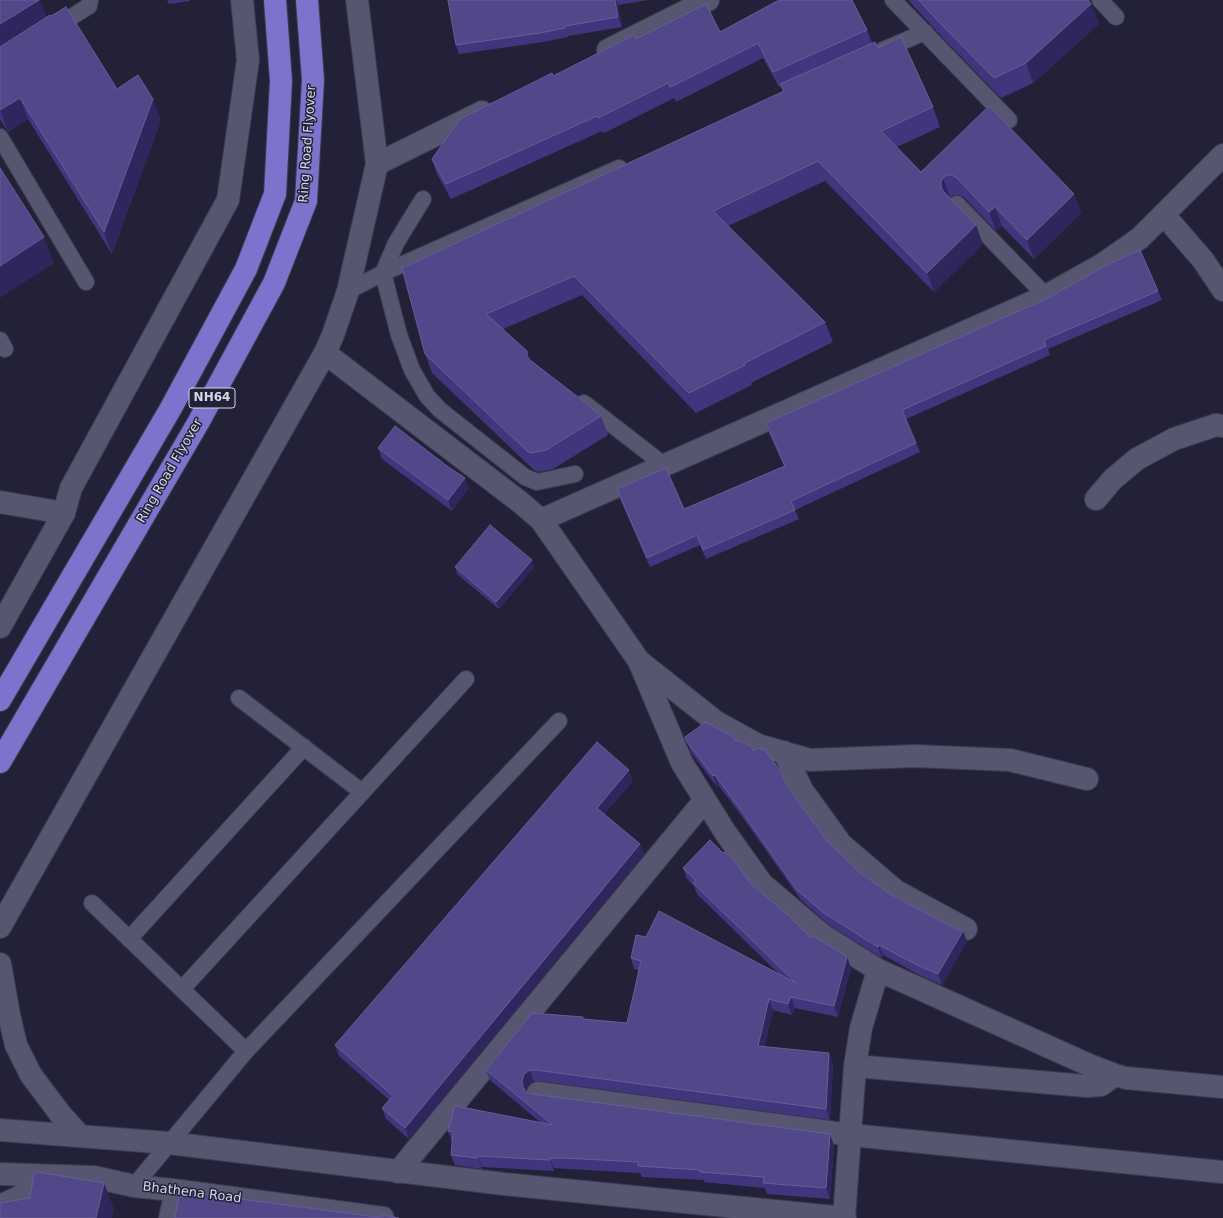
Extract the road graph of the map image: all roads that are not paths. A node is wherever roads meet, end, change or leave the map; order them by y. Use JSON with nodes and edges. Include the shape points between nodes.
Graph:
{"nodes":[{"id":1,"x":90,"y":0,"type":"edge"},
{"id":2,"x":242,"y":0,"type":"edge"},
{"id":3,"x":275,"y":0,"type":"edge"},
{"id":4,"x":306,"y":0,"type":"edge"},
{"id":5,"x":357,"y":0,"type":"edge"},
{"id":6,"x":708,"y":0,"type":"edge"},
{"id":7,"x":893,"y":0,"type":"edge"},
{"id":8,"x":1100,"y":0,"type":"edge"},
{"id":9,"x":1116,"y":17,"type":"dead end"},
{"id":10,"x":925,"y":32,"type":"junction"},
{"id":11,"x":44,"y":34,"type":"edge"},
{"id":12,"x":867,"y":57,"type":"edge"},
{"id":13,"x":589,"y":59,"type":"edge"},
{"id":14,"x":497,"y":104,"type":"edge"},
{"id":15,"x":1009,"y":120,"type":"dead end"},
{"id":16,"x":0,"y":137,"type":"edge"},
{"id":17,"x":1223,"y":155,"type":"edge"},
{"id":18,"x":636,"y":160,"type":"edge"},
{"id":19,"x":377,"y":164,"type":"junction"},
{"id":20,"x":424,"y":199,"type":"dead end"},
{"id":21,"x":957,"y":204,"type":"edge"},
{"id":22,"x":1164,"y":215,"type":"junction"},
{"id":23,"x":383,"y":273,"type":"junction"},
{"id":24,"x":86,"y":282,"type":"dead end"},
{"id":25,"x":1223,"y":290,"type":"edge"},
{"id":26,"x":348,"y":291,"type":"junction"},
{"id":27,"x":1046,"y":296,"type":"junction"},
{"id":28,"x":325,"y":353,"type":"junction"},
{"id":29,"x":573,"y":395,"type":"edge"},
{"id":30,"x":1223,"y":426,"type":"edge"},
{"id":31,"x":664,"y":465,"type":"junction"},
{"id":32,"x":575,"y":474,"type":"dead end"},
{"id":33,"x":1096,"y":499,"type":"dead end"},
{"id":34,"x":0,"y":502,"type":"edge"},
{"id":35,"x":64,"y":513,"type":"junction"},
{"id":36,"x":541,"y":520,"type":"junction"},
{"id":37,"x":0,"y":627,"type":"edge"},
{"id":38,"x":639,"y":661,"type":"junction"},
{"id":39,"x":466,"y":679,"type":"dead end"},
{"id":40,"x":240,"y":698,"type":"dead end"},
{"id":41,"x":0,"y":700,"type":"edge"},
{"id":42,"x":559,"y":721,"type":"dead end"},
{"id":43,"x":304,"y":747,"type":"junction"},
{"id":44,"x":784,"y":752,"type":"junction"},
{"id":45,"x":0,"y":762,"type":"edge"},
{"id":46,"x":1087,"y":779,"type":"dead end"},
{"id":47,"x":362,"y":792,"type":"junction"},
{"id":48,"x":705,"y":800,"type":"junction"},
{"id":49,"x":92,"y":903,"type":"dead end"},
{"id":50,"x":0,"y":927,"type":"edge"},
{"id":51,"x":966,"y":929,"type":"dead end"},
{"id":52,"x":129,"y":938,"type":"junction"},
{"id":53,"x":0,"y":964,"type":"edge"},
{"id":54,"x":878,"y":970,"type":"junction"},
{"id":55,"x":182,"y":990,"type":"junction"},
{"id":56,"x":246,"y":1051,"type":"junction"},
{"id":57,"x":855,"y":1066,"type":"junction"},
{"id":58,"x":1116,"y":1075,"type":"junction"},
{"id":59,"x":1223,"y":1086,"type":"edge"},
{"id":60,"x":538,"y":1093,"type":"edge"},
{"id":61,"x":0,"y":1130,"type":"edge"},
{"id":62,"x":851,"y":1135,"type":"junction"},
{"id":63,"x":80,"y":1136,"type":"junction"},
{"id":64,"x":169,"y":1143,"type":"junction"},
{"id":65,"x":398,"y":1172,"type":"junction"},
{"id":66,"x":1222,"y":1172,"type":"dead end"},
{"id":67,"x":0,"y":1174,"type":"edge"},
{"id":68,"x":65,"y":1176,"type":"junction"},
{"id":69,"x":134,"y":1186,"type":"junction"},
{"id":70,"x":173,"y":1190,"type":"junction"},
{"id":71,"x":0,"y":1206,"type":"edge"},
{"id":72,"x":167,"y":1218,"type":"edge"},
{"id":73,"x":383,"y":1218,"type":"edge"},
{"id":74,"x":845,"y":1218,"type":"edge"}],
"edges":[{"from":1,"to":11,"type":"lane","via":[[89,6]]},
{"from":2,"to":35,"type":"street","via":[[248,60],[228,200],[71,488]]},
{"from":3,"to":41,"type":"highway","number":"NH64","via":[[281,81],[275,194],[248,263],[171,408]]},
{"from":4,"to":45,"type":"highway","name":"Ring Road Flyover","number":"NH64","via":[[313,80],[306,201],[274,283],[198,423]]},
{"from":5,"to":19,"type":"street"},
{"from":6,"to":13,"type":"street"},
{"from":7,"to":10,"type":"lane"},
{"from":8,"to":9,"type":"lane"},
{"from":10,"to":12,"type":"lane"},
{"from":10,"to":15,"type":"lane"},
{"from":14,"to":19,"type":"street"},
{"from":16,"to":24,"type":"lane"},
{"from":17,"to":22,"type":"street"},
{"from":18,"to":23,"type":"lane"},
{"from":19,"to":26,"type":"street"},
{"from":20,"to":23,"type":"lane","via":[[396,243]]},
{"from":21,"to":27,"type":"lane"},
{"from":22,"to":25,"type":"street","via":[[1203,260]]},
{"from":22,"to":27,"type":"street","via":[[1140,238],[1103,264]]},
{"from":23,"to":26,"type":"lane"},
{"from":23,"to":32,"type":"lane","via":[[399,334],[412,370],[427,396],[440,410],[525,477],[536,482]]},
{"from":26,"to":28,"type":"street"},
{"from":27,"to":31,"type":"street"},
{"from":28,"to":36,"type":"street"},
{"from":28,"to":50,"type":"street"},
{"from":29,"to":31,"type":"lane"},
{"from":30,"to":33,"type":"street","via":[[1216,425],[1174,439],[1137,460],[1113,478]]},
{"from":31,"to":36,"type":"street"},
{"from":34,"to":35,"type":"street"},
{"from":35,"to":37,"type":"street"},
{"from":36,"to":38,"type":"street"},
{"from":38,"to":44,"type":"street","via":[[716,722],[758,745]]},
{"from":38,"to":48,"type":"street","via":[[682,763]]},
{"from":39,"to":47,"type":"lane"},
{"from":40,"to":43,"type":"lane"},
{"from":42,"to":56,"type":"lane"},
{"from":43,"to":47,"type":"lane"},
{"from":43,"to":52,"type":"lane"},
{"from":44,"to":46,"type":"street","via":[[810,760],[915,756],[1010,760]]},
{"from":44,"to":51,"type":"street","via":[[802,790],[841,844],[896,891]]},
{"from":47,"to":55,"type":"lane"},
{"from":48,"to":54,"type":"street","via":[[724,832],[762,884],[821,934]]},
{"from":48,"to":65,"type":"street"},
{"from":49,"to":52,"type":"lane"},
{"from":52,"to":55,"type":"lane"},
{"from":53,"to":63,"type":"street","via":[[16,1045],[31,1075]]},
{"from":54,"to":57,"type":"street","via":[[861,1028]]},
{"from":54,"to":58,"type":"street"},
{"from":55,"to":56,"type":"lane"},
{"from":56,"to":64,"type":"lane"},
{"from":57,"to":58,"type":"street","via":[[1086,1086],[1101,1085]]},
{"from":57,"to":62,"type":"street"},
{"from":58,"to":59,"type":"street"},
{"from":60,"to":62,"type":"street"},
{"from":61,"to":63,"type":"street"},
{"from":62,"to":66,"type":"street"},
{"from":62,"to":74,"type":"street"},
{"from":63,"to":64,"type":"street"},
{"from":64,"to":65,"type":"street"},
{"from":64,"to":69,"type":"lane"},
{"from":65,"to":74,"type":"street"},
{"from":67,"to":68,"type":"street","name":"Bhathena Road"},
{"from":68,"to":69,"type":"street","name":"Bhathena Road","via":[[94,1177]]},
{"from":68,"to":71,"type":"street"},
{"from":69,"to":70,"type":"street","name":"Bhathena Road"},
{"from":70,"to":72,"type":"lane"},
{"from":70,"to":73,"type":"street","name":"Bhathena Road"}]}
